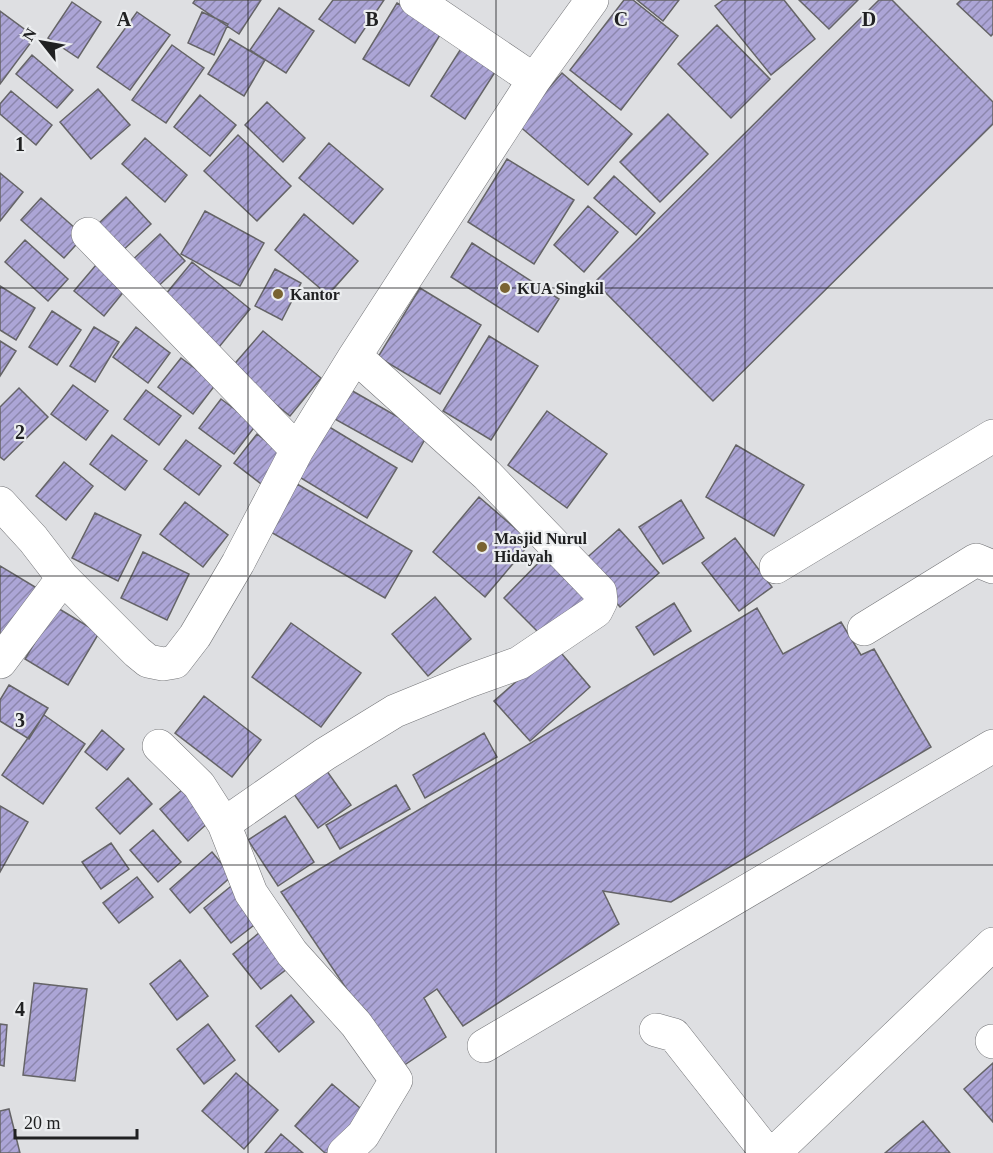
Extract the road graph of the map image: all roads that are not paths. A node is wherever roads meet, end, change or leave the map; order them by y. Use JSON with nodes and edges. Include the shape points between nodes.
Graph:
{"nodes":[{"id":1,"x":416,"y":0,"type":"edge"},
{"id":2,"x":592,"y":0,"type":"edge"},
{"id":3,"x":534,"y":80,"type":"junction"},
{"id":4,"x":88,"y":234,"type":"dead end"},
{"id":5,"x":355,"y":356,"type":"junction"},
{"id":6,"x":993,"y":436,"type":"edge"},
{"id":7,"x":297,"y":450,"type":"junction"},
{"id":8,"x":0,"y":503,"type":"edge"},
{"id":9,"x":776,"y":567,"type":"dead end"},
{"id":10,"x":993,"y":567,"type":"edge"},
{"id":11,"x":63,"y":578,"type":"junction"},
{"id":12,"x":864,"y":629,"type":"dead end"},
{"id":13,"x":0,"y":662,"type":"edge"},
{"id":14,"x":159,"y":746,"type":"dead end"},
{"id":15,"x":993,"y":746,"type":"edge"},
{"id":16,"x":224,"y":824,"type":"junction"},
{"id":17,"x":993,"y":944,"type":"edge"},
{"id":18,"x":656,"y":1030,"type":"dead end"},
{"id":19,"x":484,"y":1046,"type":"dead end"},
{"id":20,"x":344,"y":1153,"type":"edge"},
{"id":21,"x":767,"y":1153,"type":"edge"},
{"id":22,"x":774,"y":1153,"type":"edge"}],
"edges":[{"from":1,"to":3,"type":"street"},
{"from":2,"to":3,"type":"street"},
{"from":3,"to":5,"type":"street"},
{"from":4,"to":7,"type":"street"},
{"from":5,"to":7,"type":"street"},
{"from":5,"to":16,"type":"street","via":[[487,475],[600,592],[601,601],[596,610],[519,663],[395,711]]},
{"from":6,"to":9,"type":"street"},
{"from":7,"to":11,"type":"street","via":[[238,563],[175,662],[148,661]]},
{"from":8,"to":11,"type":"street"},
{"from":10,"to":12,"type":"street","via":[[976,560]]},
{"from":11,"to":13,"type":"street"},
{"from":14,"to":16,"type":"street","via":[[199,785]]},
{"from":15,"to":19,"type":"street"},
{"from":16,"to":20,"type":"street","via":[[251,893],[292,953],[356,1023],[396,1080],[363,1135]]},
{"from":17,"to":22,"type":"street"},
{"from":18,"to":21,"type":"street","via":[[674,1035]]}]}
